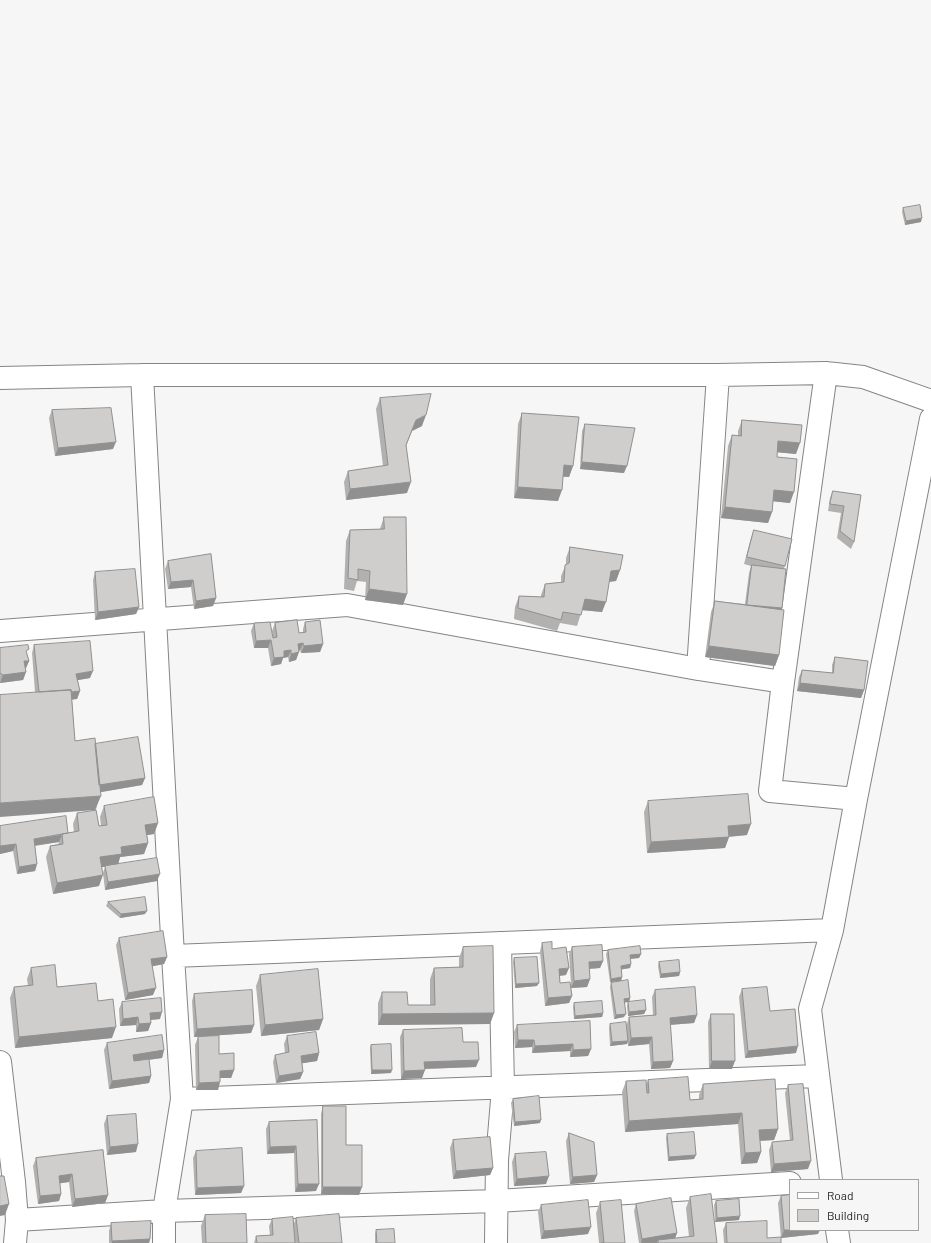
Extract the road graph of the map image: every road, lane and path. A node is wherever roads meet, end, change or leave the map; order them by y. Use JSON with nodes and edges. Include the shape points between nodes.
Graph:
{"nodes":[{"id":1,"x":826,"y":373,"type":"junction"},
{"id":2,"x":142,"y":375,"type":"junction"},
{"id":3,"x":718,"y":375,"type":"junction"},
{"id":4,"x":0,"y":378,"type":"edge"},
{"id":5,"x":931,"y":401,"type":"edge"},
{"id":6,"x":931,"y":419,"type":"edge"},
{"id":7,"x":155,"y":619,"type":"junction"},
{"id":8,"x":0,"y":631,"type":"edge"},
{"id":9,"x":698,"y":669,"type":"junction"},
{"id":10,"x":782,"y":682,"type":"junction"},
{"id":11,"x":856,"y":799,"type":"junction"},
{"id":12,"x":832,"y":930,"type":"junction"},
{"id":13,"x":500,"y":943,"type":"junction"},
{"id":14,"x":173,"y":956,"type":"junction"},
{"id":15,"x":0,"y":1062,"type":"edge"},
{"id":16,"x":818,"y":1076,"type":"junction"},
{"id":17,"x":503,"y":1088,"type":"junction"},
{"id":18,"x":182,"y":1100,"type":"junction"},
{"id":19,"x":4,"y":1130,"type":"edge"},
{"id":20,"x":831,"y":1179,"type":"edge"},
{"id":21,"x":789,"y":1182,"type":"edge"},
{"id":22,"x":497,"y":1201,"type":"junction"},
{"id":23,"x":164,"y":1211,"type":"junction"},
{"id":24,"x":16,"y":1220,"type":"junction"},
{"id":25,"x":837,"y":1231,"type":"edge"},
{"id":26,"x":15,"y":1243,"type":"edge"},
{"id":27,"x":164,"y":1243,"type":"edge"},
{"id":28,"x":496,"y":1243,"type":"edge"},
{"id":29,"x":839,"y":1243,"type":"edge"}],
"edges":[{"from":1,"to":3,"type":"street"},
{"from":1,"to":5,"type":"street","via":[[863,378]]},
{"from":1,"to":10,"type":"street"},
{"from":2,"to":3,"type":"street"},
{"from":2,"to":4,"type":"street"},
{"from":2,"to":7,"type":"street"},
{"from":3,"to":9,"type":"street"},
{"from":6,"to":11,"type":"street"},
{"from":7,"to":8,"type":"street"},
{"from":7,"to":9,"type":"street","via":[[347,605]]},
{"from":7,"to":14,"type":"street"},
{"from":9,"to":10,"type":"street"},
{"from":10,"to":11,"type":"street","via":[[770,791]]},
{"from":11,"to":12,"type":"street"},
{"from":12,"to":13,"type":"street"},
{"from":12,"to":16,"type":"street","via":[[810,1009]]},
{"from":13,"to":14,"type":"street"},
{"from":13,"to":17,"type":"street"},
{"from":14,"to":18,"type":"street"},
{"from":15,"to":19,"type":"street"},
{"from":16,"to":17,"type":"street"},
{"from":16,"to":20,"type":"street"},
{"from":17,"to":18,"type":"street"},
{"from":17,"to":22,"type":"street","via":[[497,1160]]},
{"from":18,"to":23,"type":"street"},
{"from":19,"to":24,"type":"street"},
{"from":21,"to":22,"type":"street"},
{"from":22,"to":23,"type":"street"},
{"from":22,"to":28,"type":"street"},
{"from":23,"to":24,"type":"street"},
{"from":23,"to":27,"type":"street"},
{"from":24,"to":26,"type":"street"},
{"from":25,"to":29,"type":"street"}]}
